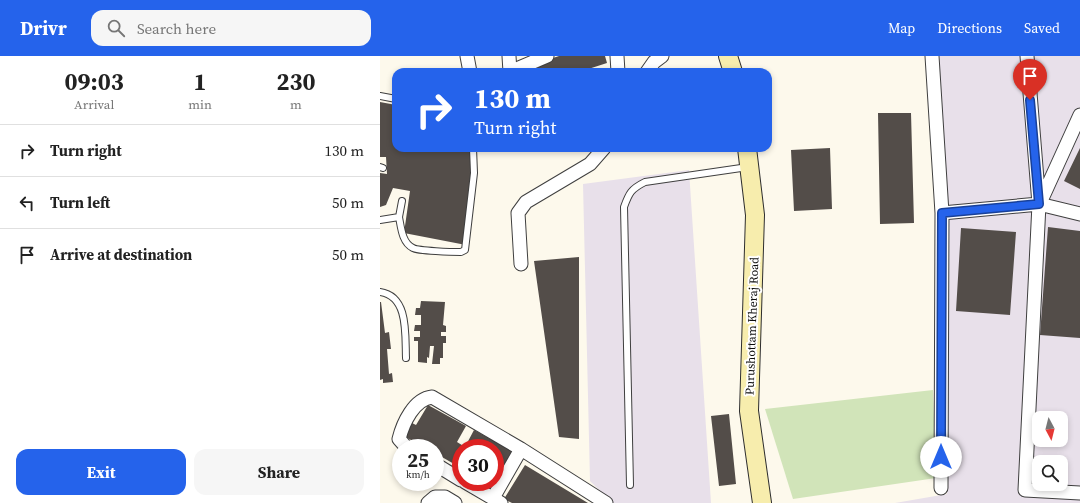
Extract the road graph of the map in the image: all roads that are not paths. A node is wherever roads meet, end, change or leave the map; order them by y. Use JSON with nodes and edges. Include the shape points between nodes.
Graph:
{"nodes":[{"id":1,"x":468,"y":56,"type":"edge"},
{"id":2,"x":509,"y":56,"type":"edge"},
{"id":3,"x":547,"y":56,"type":"edge"},
{"id":4,"x":617,"y":56,"type":"edge"},
{"id":5,"x":662,"y":56,"type":"edge"},
{"id":6,"x":728,"y":56,"type":"edge"},
{"id":7,"x":932,"y":56,"type":"edge"},
{"id":8,"x":1026,"y":56,"type":"edge"},
{"id":9,"x":470,"y":68,"type":"edge"},
{"id":10,"x":510,"y":68,"type":"edge"},
{"id":11,"x":519,"y":68,"type":"edge"},
{"id":12,"x":618,"y":68,"type":"edge"},
{"id":13,"x":649,"y":68,"type":"edge"},
{"id":14,"x":732,"y":68,"type":"edge"},
{"id":15,"x":380,"y":96,"type":"edge"},
{"id":16,"x":392,"y":98,"type":"edge"},
{"id":17,"x":1080,"y":115,"type":"edge"},
{"id":18,"x":473,"y":152,"type":"edge"},
{"id":19,"x":600,"y":152,"type":"edge"},
{"id":20,"x":748,"y":152,"type":"edge"},
{"id":21,"x":750,"y":167,"type":"junction"},
{"id":22,"x":402,"y":201,"type":"dead end"},
{"id":23,"x":1039,"y":204,"type":"junction"},
{"id":24,"x":942,"y":213,"type":"junction"},
{"id":25,"x":1080,"y":214,"type":"edge"},
{"id":26,"x":399,"y":217,"type":"junction"},
{"id":27,"x":380,"y":220,"type":"edge"},
{"id":28,"x":521,"y":264,"type":"dead end"},
{"id":29,"x":380,"y":292,"type":"edge"},
{"id":30,"x":406,"y":358,"type":"dead end"},
{"id":31,"x":399,"y":439,"type":"edge"},
{"id":32,"x":521,"y":449,"type":"junction"},
{"id":33,"x":630,"y":485,"type":"dead end"},
{"id":34,"x":941,"y":488,"type":"dead end"},
{"id":35,"x":480,"y":491,"type":"edge"},
{"id":36,"x":1080,"y":493,"type":"edge"},
{"id":37,"x":497,"y":501,"type":"edge"},
{"id":38,"x":758,"y":502,"type":"edge"},
{"id":39,"x":428,"y":503,"type":"edge"},
{"id":40,"x":455,"y":503,"type":"edge"},
{"id":41,"x":606,"y":503,"type":"edge"}],
"edges":[{"from":1,"to":9,"type":"street"},
{"from":2,"to":10,"type":"street"},
{"from":3,"to":11,"type":"street"},
{"from":4,"to":12,"type":"street"},
{"from":5,"to":13,"type":"street"},
{"from":6,"to":14,"type":"street"},
{"from":7,"to":24,"type":"street"},
{"from":8,"to":23,"type":"street"},
{"from":15,"to":16,"type":"lane"},
{"from":17,"to":23,"type":"street"},
{"from":18,"to":26,"type":"lane","via":[[474,173],[465,250],[461,252],[413,248],[405,240]]},
{"from":19,"to":28,"type":"street","via":[[590,164],[521,207],[518,213]]},
{"from":20,"to":21,"type":"street","name":"Purushottam Kheraj Road"},
{"from":21,"to":33,"type":"lane","via":[[645,182],[635,187],[626,201],[624,207]]},
{"from":21,"to":38,"type":"street","name":"Purushottam Kheraj Road","via":[[755,215],[750,411]]},
{"from":22,"to":26,"type":"lane"},
{"from":23,"to":24,"type":"street"},
{"from":23,"to":25,"type":"street"},
{"from":23,"to":36,"type":"street","via":[[1025,490]]},
{"from":24,"to":34,"type":"street"},
{"from":26,"to":27,"type":"lane"},
{"from":29,"to":30,"type":"lane","via":[[395,298],[399,304],[404,318]]},
{"from":31,"to":32,"type":"street","via":[[402,429],[417,404],[425,398],[432,397]]},
{"from":32,"to":37,"type":"street"},
{"from":32,"to":41,"type":"street"},
{"from":35,"to":37,"type":"street"},
{"from":39,"to":40,"type":"street","via":[[435,497],[445,497]]}]}
